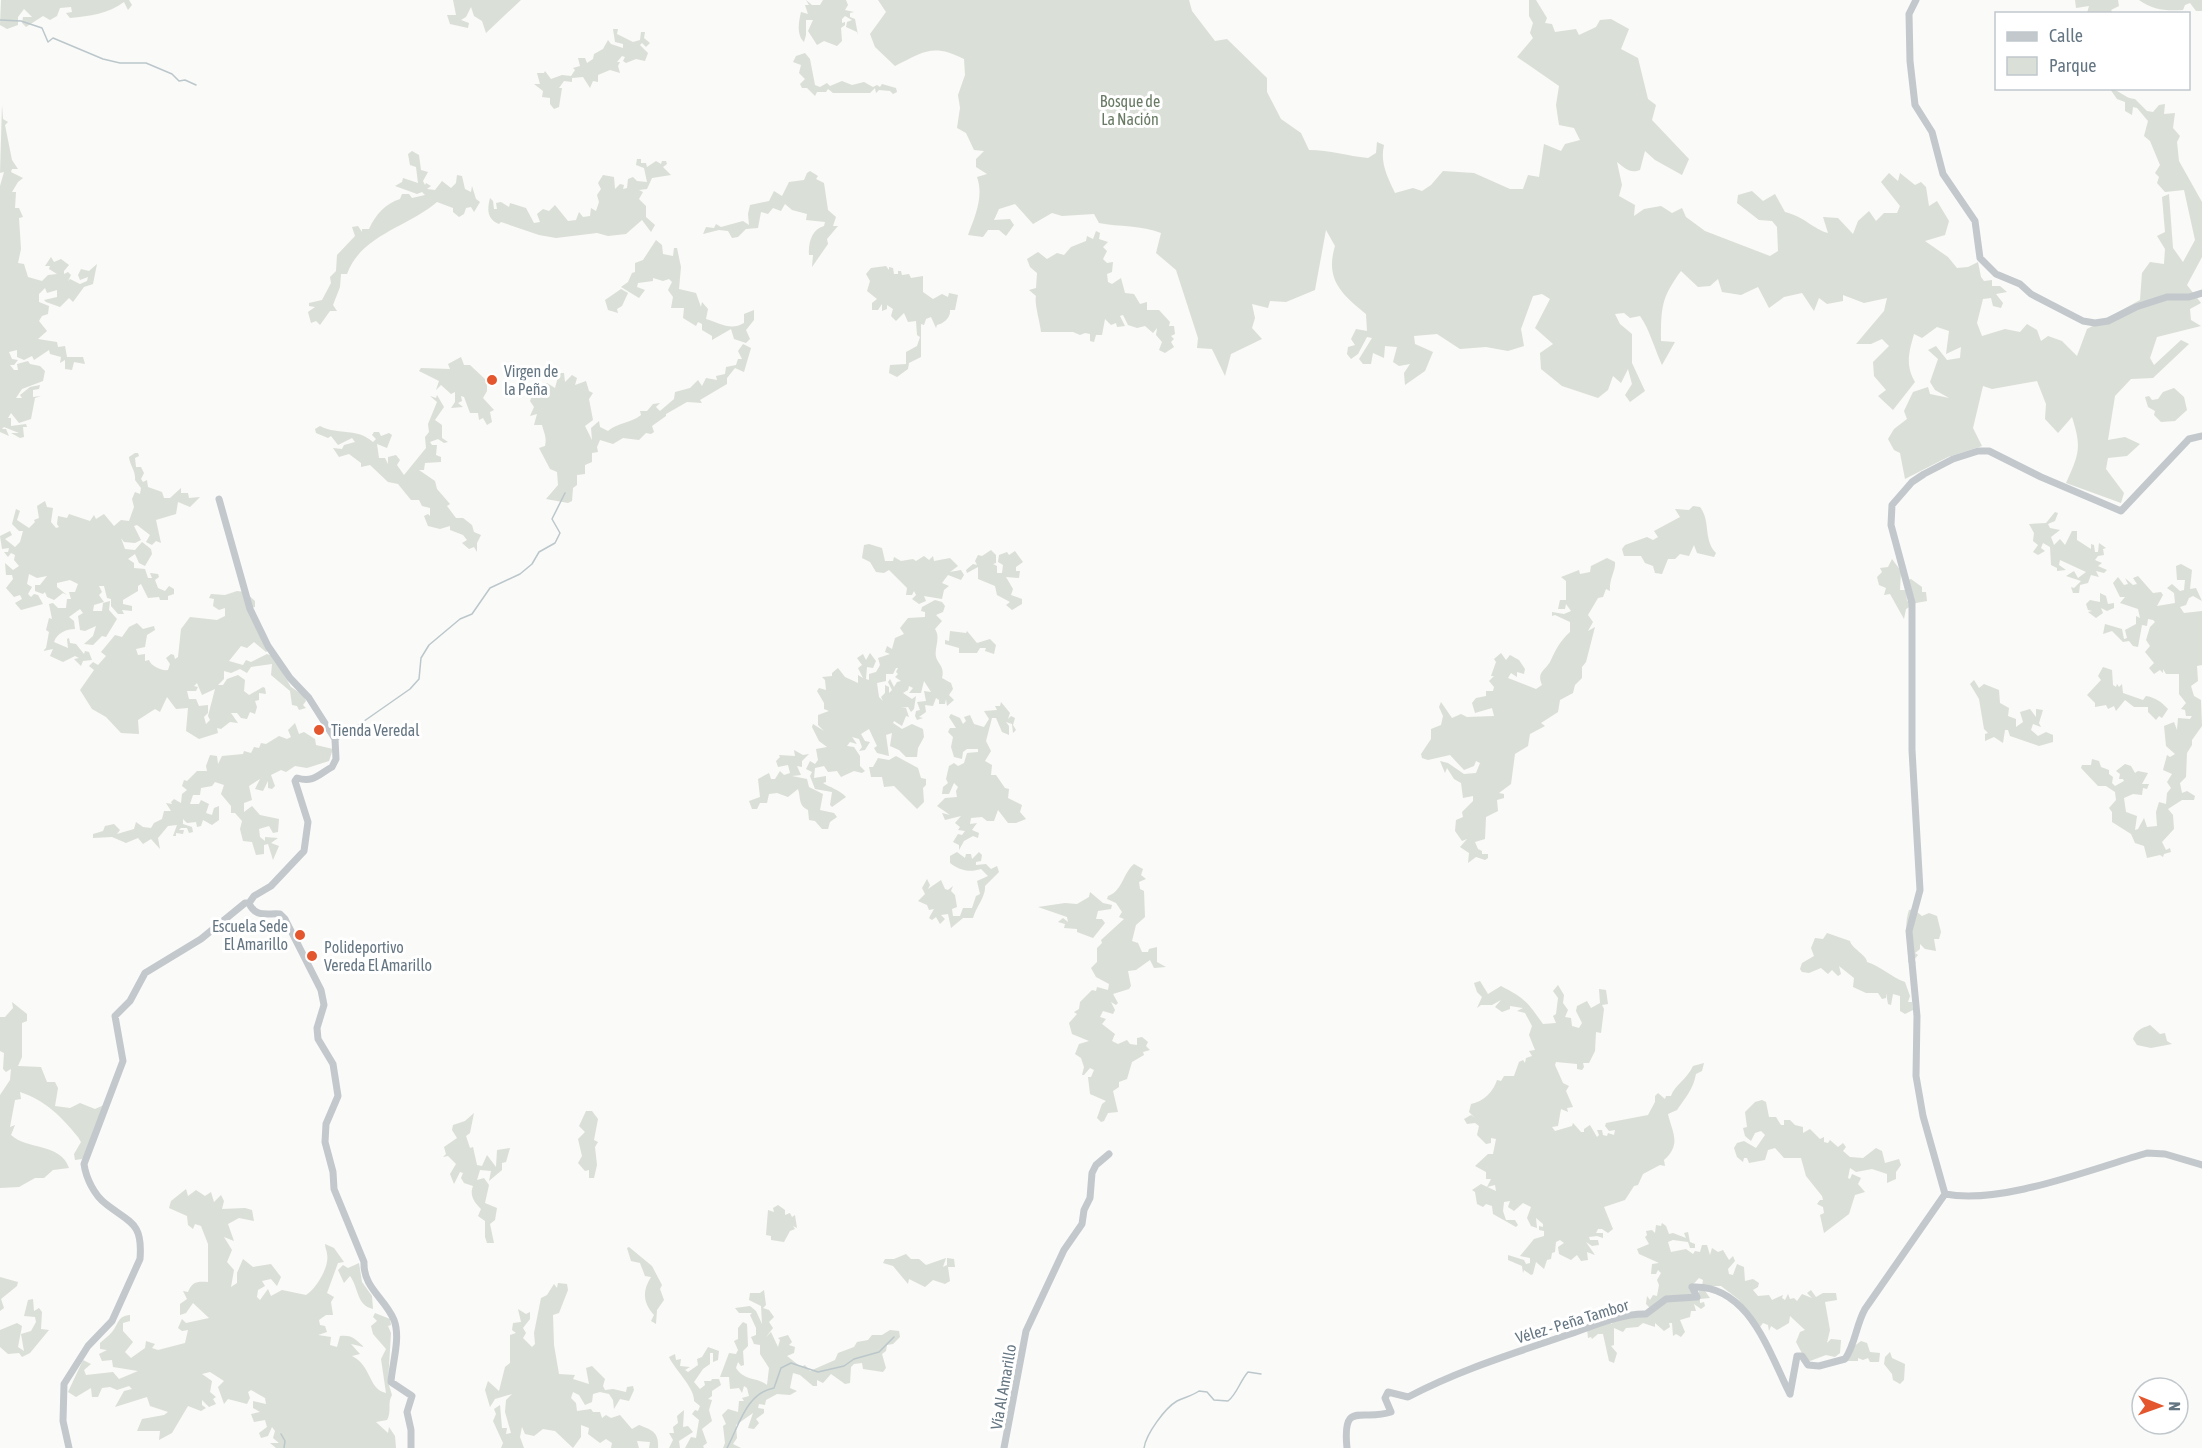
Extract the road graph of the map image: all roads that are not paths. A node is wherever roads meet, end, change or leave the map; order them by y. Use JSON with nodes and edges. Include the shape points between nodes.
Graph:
{"nodes":[{"id":1,"x":1916,"y":0,"type":"edge"},
{"id":2,"x":2202,"y":293,"type":"edge"},
{"id":3,"x":2202,"y":435,"type":"edge"},
{"id":4,"x":219,"y":499,"type":"dead end"},
{"id":5,"x":249,"y":903,"type":"junction"},
{"id":6,"x":1109,"y":1154,"type":"dead end"},
{"id":7,"x":2202,"y":1165,"type":"edge"},
{"id":8,"x":1945,"y":1194,"type":"junction"},
{"id":9,"x":69,"y":1448,"type":"edge"},
{"id":10,"x":411,"y":1448,"type":"edge"},
{"id":11,"x":1005,"y":1448,"type":"edge"},
{"id":12,"x":1347,"y":1448,"type":"edge"}],
"edges":[{"from":1,"to":2,"type":"street","via":[[1910,14],[1915,105],[1932,132],[1942,174],[1975,221],[1980,258],[1996,274],[2020,284],[2031,294],[2083,321],[2095,323],[2167,297]]},
{"from":3,"to":8,"type":"street","via":[[2189,439],[2121,511],[1989,451],[1953,459],[1924,474],[1892,505],[1891,525],[1912,603],[1912,750],[1920,890],[1909,931],[1917,1016],[1916,1076]]},
{"from":4,"to":5,"type":"street","via":[[241,583],[261,632],[335,741],[336,759],[332,767],[321,777],[295,781],[308,822],[303,851],[271,886]]},
{"from":5,"to":9,"type":"street","via":[[201,939],[145,973],[130,1001],[115,1016],[123,1061],[84,1164],[98,1195],[135,1227],[140,1259],[112,1321],[88,1346],[64,1384],[63,1421]]},
{"from":5,"to":10,"type":"street","via":[[262,915],[280,914],[285,919],[321,990],[324,1005],[318,1039],[333,1064],[338,1096],[326,1124],[325,1142],[334,1189],[364,1262],[364,1276],[394,1320],[391,1382],[412,1396],[406,1412]]},
{"from":6,"to":11,"type":"street","name":"Vía Al Amarillo","via":[[1092,1173],[1082,1224],[1064,1250],[1026,1331]]},
{"from":7,"to":8,"type":"street","via":[[2147,1153],[2029,1188],[1967,1199]]},
{"from":8,"to":12,"type":"street","name":"Vélez - Peña Tambor","via":[[1865,1309],[1845,1359],[1819,1366],[1808,1365],[1802,1356],[1797,1356],[1790,1394],[1752,1320],[1731,1296],[1696,1286],[1692,1289],[1697,1296],[1666,1299],[1646,1314],[1583,1330],[1458,1372],[1408,1397],[1388,1392],[1384,1398],[1391,1412],[1362,1413],[1347,1422]]}]}
